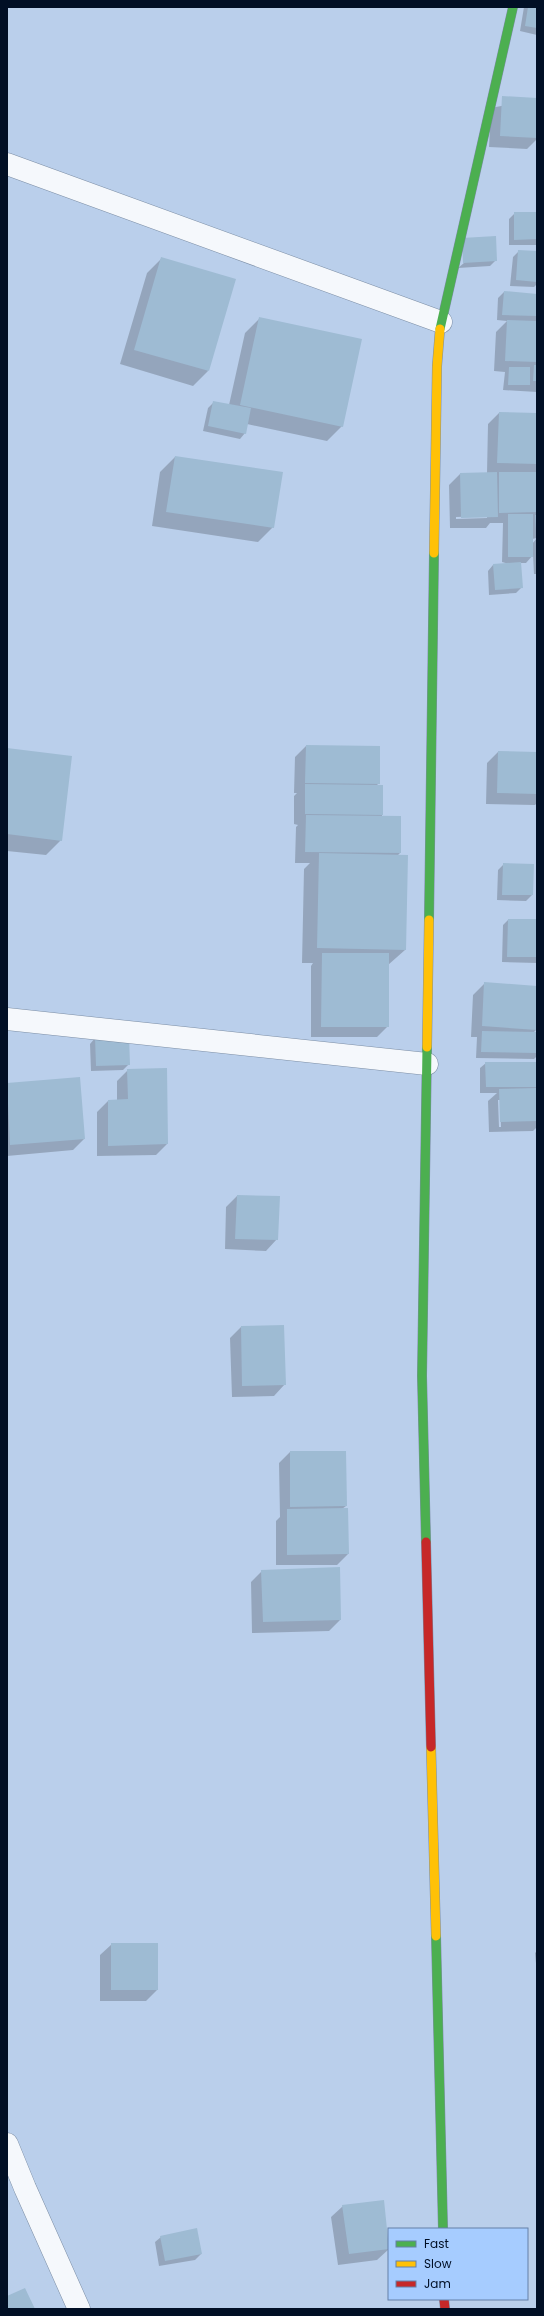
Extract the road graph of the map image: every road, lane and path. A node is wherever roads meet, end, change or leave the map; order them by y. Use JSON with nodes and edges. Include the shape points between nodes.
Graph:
{"nodes":[{"id":1,"x":513,"y":7,"type":"edge"},
{"id":2,"x":7,"y":164,"type":"edge"},
{"id":3,"x":441,"y":322,"type":"junction"},
{"id":4,"x":7,"y":1019,"type":"edge"},
{"id":5,"x":427,"y":1064,"type":"junction"},
{"id":6,"x":7,"y":2144,"type":"edge"},
{"id":7,"x":443,"y":2228,"type":"edge"},
{"id":8,"x":79,"y":2309,"type":"edge"}],
"edges":[{"from":1,"to":3,"type":"street"},
{"from":2,"to":3,"type":"street"},
{"from":3,"to":5,"type":"street","via":[[437,374]]},
{"from":4,"to":5,"type":"street"},
{"from":5,"to":7,"type":"street","via":[[422,1376]]},
{"from":6,"to":8,"type":"street","via":[[24,2188]]}]}
